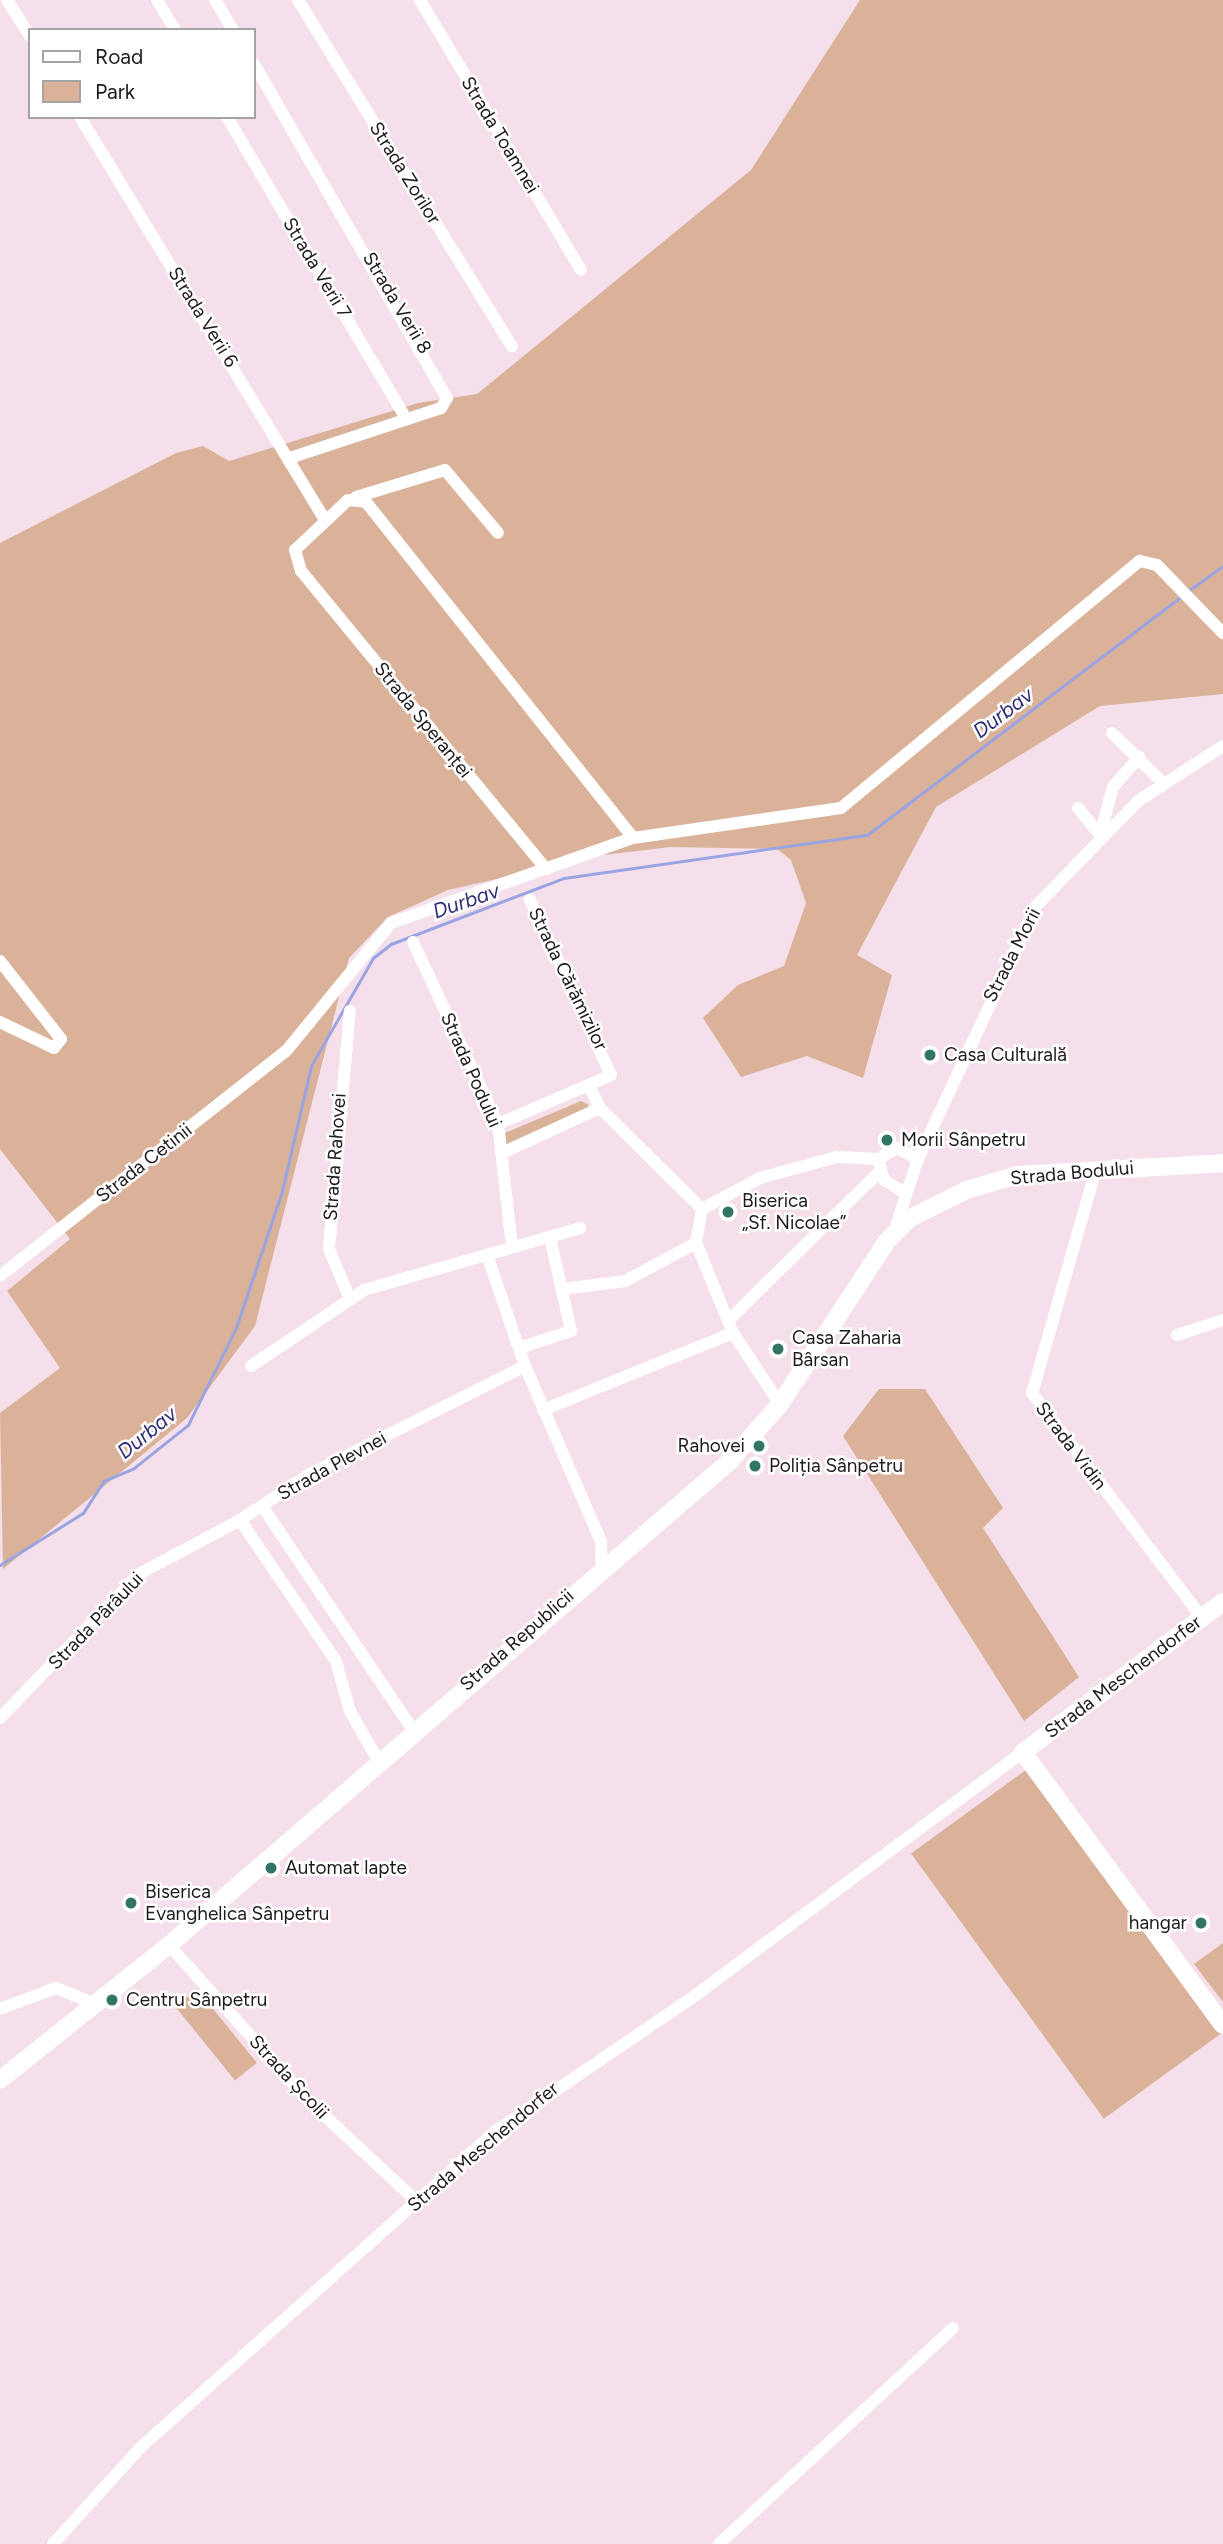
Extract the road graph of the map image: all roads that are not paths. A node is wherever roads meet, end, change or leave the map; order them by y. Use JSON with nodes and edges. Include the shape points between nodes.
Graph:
{"nodes":[{"id":1,"x":7,"y":0,"type":"edge"},
{"id":2,"x":157,"y":0,"type":"edge"},
{"id":3,"x":215,"y":0,"type":"edge"},
{"id":4,"x":298,"y":0,"type":"edge"},
{"id":5,"x":420,"y":0,"type":"edge"},
{"id":6,"x":174,"y":28,"type":"edge"},
{"id":7,"x":232,"y":28,"type":"edge"},
{"id":8,"x":28,"y":33,"type":"edge"},
{"id":9,"x":256,"y":67,"type":"edge"},
{"id":10,"x":81,"y":119,"type":"edge"},
{"id":11,"x":228,"y":119,"type":"edge"},
{"id":12,"x":581,"y":270,"type":"dead end"},
{"id":13,"x":512,"y":346,"type":"dead end"},
{"id":14,"x":406,"y":419,"type":"junction"},
{"id":15,"x":290,"y":458,"type":"junction"},
{"id":16,"x":356,"y":497,"type":"junction"},
{"id":17,"x":324,"y":518,"type":"junction"},
{"id":18,"x":498,"y":533,"type":"dead end"},
{"id":19,"x":1223,"y":633,"type":"edge"},
{"id":20,"x":1112,"y":733,"type":"dead end"},
{"id":21,"x":1223,"y":746,"type":"edge"},
{"id":22,"x":1139,"y":757,"type":"junction"},
{"id":23,"x":1161,"y":781,"type":"junction"},
{"id":24,"x":1079,"y":808,"type":"dead end"},
{"id":25,"x":1100,"y":835,"type":"junction"},
{"id":26,"x":633,"y":838,"type":"junction"},
{"id":27,"x":546,"y":869,"type":"junction"},
{"id":28,"x":530,"y":900,"type":"dead end"},
{"id":29,"x":413,"y":942,"type":"dead end"},
{"id":30,"x":0,"y":961,"type":"edge"},
{"id":31,"x":350,"y":1011,"type":"dead end"},
{"id":32,"x":0,"y":1022,"type":"edge"},
{"id":33,"x":589,"y":1086,"type":"junction"},
{"id":34,"x":600,"y":1108,"type":"junction"},
{"id":35,"x":498,"y":1124,"type":"junction"},
{"id":36,"x":504,"y":1153,"type":"junction"},
{"id":37,"x":918,"y":1159,"type":"junction"},
{"id":38,"x":1223,"y":1163,"type":"edge"},
{"id":39,"x":878,"y":1166,"type":"junction"},
{"id":40,"x":1096,"y":1169,"type":"junction"},
{"id":41,"x":906,"y":1205,"type":"junction"},
{"id":42,"x":702,"y":1209,"type":"junction"},
{"id":43,"x":580,"y":1228,"type":"dead end"},
{"id":44,"x":893,"y":1234,"type":"joint"},
{"id":45,"x":550,"y":1237,"type":"junction"},
{"id":46,"x":696,"y":1243,"type":"junction"},
{"id":47,"x":512,"y":1246,"type":"junction"},
{"id":48,"x":488,"y":1258,"type":"junction"},
{"id":49,"x":2,"y":1270,"type":"edge"},
{"id":50,"x":562,"y":1289,"type":"junction"},
{"id":51,"x":350,"y":1299,"type":"junction"},
{"id":52,"x":1223,"y":1320,"type":"edge"},
{"id":53,"x":731,"y":1327,"type":"junction"},
{"id":54,"x":1177,"y":1335,"type":"dead end"},
{"id":55,"x":519,"y":1348,"type":"junction"},
{"id":56,"x":251,"y":1366,"type":"dead end"},
{"id":57,"x":526,"y":1366,"type":"junction"},
{"id":58,"x":780,"y":1404,"type":"junction"},
{"id":59,"x":543,"y":1410,"type":"junction"},
{"id":60,"x":262,"y":1506,"type":"junction"},
{"id":61,"x":240,"y":1520,"type":"junction"},
{"id":62,"x":601,"y":1542,"type":"junction"},
{"id":63,"x":622,"y":1551,"type":"junction"},
{"id":64,"x":601,"y":1568,"type":"junction"},
{"id":65,"x":1223,"y":1602,"type":"edge"},
{"id":66,"x":1202,"y":1618,"type":"junction"},
{"id":67,"x":0,"y":1718,"type":"edge"},
{"id":68,"x":412,"y":1730,"type":"junction"},
{"id":69,"x":1023,"y":1752,"type":"junction"},
{"id":70,"x":378,"y":1760,"type":"junction"},
{"id":71,"x":169,"y":1945,"type":"junction"},
{"id":72,"x":93,"y":2003,"type":"junction"},
{"id":73,"x":0,"y":2009,"type":"edge"},
{"id":74,"x":1223,"y":2025,"type":"edge"},
{"id":75,"x":0,"y":2080,"type":"edge"},
{"id":76,"x":416,"y":2201,"type":"junction"},
{"id":77,"x":953,"y":2328,"type":"dead end"},
{"id":78,"x":53,"y":2544,"type":"edge"},
{"id":79,"x":719,"y":2544,"type":"edge"}],
"edges":[{"from":1,"to":8,"type":"street"},
{"from":2,"to":6,"type":"street"},
{"from":3,"to":7,"type":"street"},
{"from":4,"to":13,"type":"street","name":"Strada Zorilor"},
{"from":5,"to":12,"type":"street","name":"Strada Toamnei"},
{"from":9,"to":14,"type":"street","name":"Strada Verii 8","via":[[443,382],[447,398],[441,408]]},
{"from":10,"to":15,"type":"street","name":"Strada Verii 6"},
{"from":11,"to":14,"type":"street","name":"Strada Verii 7"},
{"from":14,"to":15,"type":"street","name":"Strada Verii 8"},
{"from":15,"to":17,"type":"street","name":"Strada Verii 6","via":[[305,496]]},
{"from":16,"to":17,"type":"street"},
{"from":16,"to":18,"type":"street","via":[[445,470]]},
{"from":16,"to":26,"type":"street"},
{"from":17,"to":27,"type":"street","name":"Strada Speranței","via":[[295,550],[300,571]]},
{"from":19,"to":26,"type":"street","name":"Strada Cetinii","via":[[1148,560],[1130,566],[841,808]]},
{"from":20,"to":22,"type":"street"},
{"from":21,"to":23,"type":"street","name":"Strada Morii"},
{"from":22,"to":23,"type":"street"},
{"from":22,"to":25,"type":"street","via":[[1113,787]]},
{"from":23,"to":25,"type":"street","name":"Strada Morii"},
{"from":24,"to":25,"type":"street"},
{"from":25,"to":37,"type":"street","name":"Strada Morii","via":[[1023,928]]},
{"from":26,"to":27,"type":"street","name":"Strada Cetinii"},
{"from":27,"to":49,"type":"street","name":"Strada Cetinii","via":[[391,923],[287,1050]]},
{"from":28,"to":33,"type":"street","name":"Strada Cărămizilor","via":[[611,1068],[609,1077]]},
{"from":29,"to":35,"type":"street","name":"Strada Podului"},
{"from":30,"to":32,"type":"street","via":[[61,1039],[54,1048]]},
{"from":31,"to":51,"type":"street","name":"Strada Rahovei","via":[[329,1249]]},
{"from":33,"to":34,"type":"street"},
{"from":33,"to":35,"type":"street"},
{"from":34,"to":36,"type":"street"},
{"from":34,"to":42,"type":"street"},
{"from":35,"to":36,"type":"street","name":"Strada Podului"},
{"from":36,"to":47,"type":"street","name":"Strada Podului"},
{"from":37,"to":39,"type":"street","via":[[897,1148]]},
{"from":37,"to":41,"type":"street","name":"Strada Morii"},
{"from":38,"to":40,"type":"main road","name":"Strada Bodului"},
{"from":39,"to":41,"type":"street"},
{"from":39,"to":42,"type":"street","via":[[837,1157],[760,1178]]},
{"from":39,"to":53,"type":"street"},
{"from":40,"to":41,"type":"main road","name":"Strada Bodului","via":[[990,1181]]},
{"from":40,"to":66,"type":"street","name":"Strada Vidin","via":[[1032,1393]]},
{"from":41,"to":44,"type":"main road","name":"Strada Bodului"},
{"from":42,"to":46,"type":"street"},
{"from":43,"to":45,"type":"street"},
{"from":44,"to":58,"type":"main road","name":"Strada Republicii"},
{"from":45,"to":47,"type":"street"},
{"from":45,"to":50,"type":"street"},
{"from":46,"to":50,"type":"street","via":[[625,1281]]},
{"from":46,"to":53,"type":"street"},
{"from":47,"to":48,"type":"street"},
{"from":48,"to":51,"type":"street","via":[[407,1275]]},
{"from":48,"to":55,"type":"street"},
{"from":50,"to":55,"type":"street","via":[[571,1331]]},
{"from":51,"to":56,"type":"street"},
{"from":52,"to":54,"type":"street"},
{"from":53,"to":58,"type":"street"},
{"from":53,"to":59,"type":"street"},
{"from":55,"to":57,"type":"street"},
{"from":57,"to":59,"type":"street"},
{"from":57,"to":60,"type":"street","name":"Strada Plevnei","via":[[310,1474]]},
{"from":58,"to":63,"type":"main road","name":"Strada Republicii","via":[[730,1461]]},
{"from":59,"to":62,"type":"street"},
{"from":60,"to":61,"type":"street","name":"Strada Plevnei"},
{"from":60,"to":68,"type":"street"},
{"from":61,"to":67,"type":"street","name":"Strada Pârâului","via":[[139,1574]]},
{"from":61,"to":70,"type":"street","via":[[336,1661],[350,1711]]},
{"from":62,"to":63,"type":"street"},
{"from":62,"to":64,"type":"street"},
{"from":63,"to":64,"type":"main road","name":"Strada Republicii"},
{"from":64,"to":68,"type":"main road","name":"Strada Republicii"},
{"from":65,"to":66,"type":"main road","name":"Strada Meschendorfer"},
{"from":66,"to":69,"type":"main road","name":"Strada Meschendorfer"},
{"from":68,"to":70,"type":"main road","name":"Strada Republicii"},
{"from":69,"to":74,"type":"main road"},
{"from":69,"to":76,"type":"street","name":"Strada Meschendorfer","via":[[690,2000],[534,2100]]},
{"from":70,"to":71,"type":"main road","name":"Strada Republicii"},
{"from":71,"to":72,"type":"main road","name":"Strada Republicii"},
{"from":71,"to":76,"type":"street","name":"Strada Școlii","via":[[310,2102]]},
{"from":72,"to":73,"type":"street","via":[[68,1988],[44,1990]]},
{"from":72,"to":75,"type":"main road","name":"Strada Republicii"},
{"from":76,"to":78,"type":"street","name":"Strada Meschendorfer","via":[[141,2447]]},
{"from":77,"to":79,"type":"street"}]}
